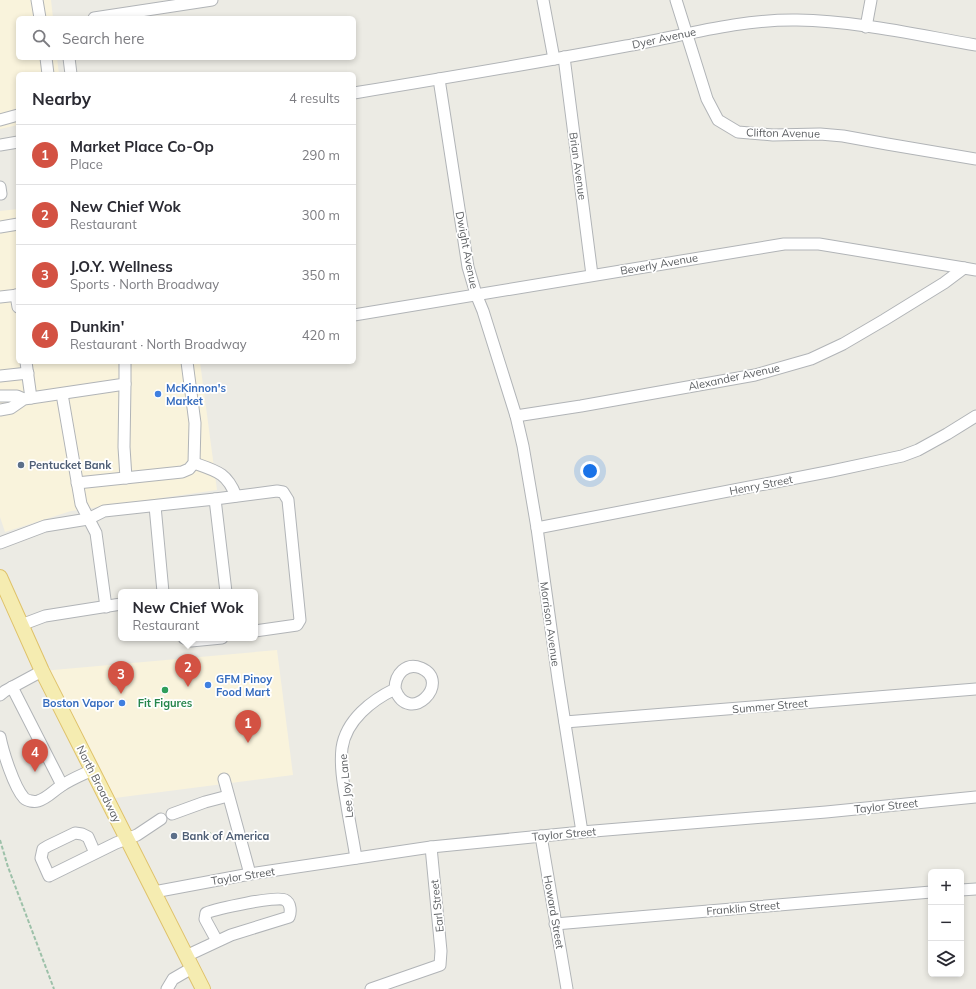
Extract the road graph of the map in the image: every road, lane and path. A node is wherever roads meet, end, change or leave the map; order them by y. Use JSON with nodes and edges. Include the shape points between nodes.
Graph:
{"nodes":[{"id":1,"x":37,"y":0,"type":"edge"},
{"id":2,"x":212,"y":0,"type":"edge"},
{"id":3,"x":543,"y":0,"type":"edge"},
{"id":4,"x":676,"y":0,"type":"edge"},
{"id":5,"x":871,"y":0,"type":"edge"},
{"id":6,"x":40,"y":16,"type":"edge"},
{"id":7,"x":107,"y":16,"type":"edge"},
{"id":8,"x":866,"y":27,"type":"junction"},
{"id":9,"x":687,"y":33,"type":"junction"},
{"id":10,"x":976,"y":45,"type":"edge"},
{"id":11,"x":559,"y":58,"type":"junction"},
{"id":12,"x":46,"y":60,"type":"edge"},
{"id":13,"x":69,"y":60,"type":"edge"},
{"id":14,"x":48,"y":72,"type":"edge"},
{"id":15,"x":71,"y":72,"type":"edge"},
{"id":16,"x":439,"y":79,"type":"junction"},
{"id":17,"x":356,"y":93,"type":"edge"},
{"id":18,"x":16,"y":116,"type":"edge"},
{"id":19,"x":0,"y":120,"type":"edge"},
{"id":20,"x":16,"y":142,"type":"edge"},
{"id":21,"x":0,"y":144,"type":"edge"},
{"id":22,"x":976,"y":159,"type":"edge"},
{"id":23,"x":16,"y":224,"type":"edge"},
{"id":24,"x":0,"y":227,"type":"edge"},
{"id":25,"x":964,"y":268,"type":"junction"},
{"id":26,"x":976,"y":270,"type":"edge"},
{"id":27,"x":592,"y":275,"type":"junction"},
{"id":28,"x":476,"y":294,"type":"junction"},
{"id":29,"x":16,"y":295,"type":"edge"},
{"id":30,"x":0,"y":297,"type":"edge"},
{"id":31,"x":356,"y":315,"type":"edge"},
{"id":32,"x":125,"y":364,"type":"edge"},
{"id":33,"x":187,"y":364,"type":"edge"},
{"id":34,"x":27,"y":367,"type":"edge"},
{"id":35,"x":0,"y":376,"type":"edge"},
{"id":36,"x":125,"y":384,"type":"junction"},
{"id":37,"x":62,"y":394,"type":"junction"},
{"id":38,"x":0,"y":396,"type":"edge"},
{"id":39,"x":27,"y":399,"type":"junction"},
{"id":40,"x":0,"y":410,"type":"edge"},
{"id":41,"x":516,"y":416,"type":"junction"},
{"id":42,"x":976,"y":416,"type":"edge"},
{"id":43,"x":194,"y":463,"type":"junction"},
{"id":44,"x":126,"y":478,"type":"junction"},
{"id":45,"x":77,"y":483,"type":"junction"},
{"id":46,"x":236,"y":496,"type":"junction"},
{"id":47,"x":215,"y":499,"type":"junction"},
{"id":48,"x":154,"y":506,"type":"junction"},
{"id":49,"x":88,"y":519,"type":"junction"},
{"id":50,"x":537,"y":528,"type":"junction"},
{"id":51,"x":0,"y":543,"type":"edge"},
{"id":52,"x":0,"y":577,"type":"edge"},
{"id":53,"x":163,"y":589,"type":"edge"},
{"id":54,"x":226,"y":589,"type":"edge"},
{"id":55,"x":118,"y":605,"type":"edge"},
{"id":56,"x":106,"y":608,"type":"junction"},
{"id":57,"x":21,"y":625,"type":"junction"},
{"id":58,"x":258,"y":631,"type":"edge"},
{"id":59,"x":42,"y":671,"type":"junction"},
{"id":60,"x":12,"y":687,"type":"junction"},
{"id":61,"x":976,"y":688,"type":"edge"},
{"id":62,"x":395,"y":689,"type":"dead end"},
{"id":63,"x":0,"y":695,"type":"edge"},
{"id":64,"x":565,"y":722,"type":"junction"},
{"id":65,"x":0,"y":737,"type":"edge"},
{"id":66,"x":92,"y":770,"type":"junction"},
{"id":67,"x":224,"y":779,"type":"dead end"},
{"id":68,"x":62,"y":785,"type":"junction"},
{"id":69,"x":228,"y":796,"type":"junction"},
{"id":70,"x":976,"y":797,"type":"edge"},
{"id":71,"x":172,"y":814,"type":"dead end"},
{"id":72,"x":161,"y":819,"type":"dead end"},
{"id":73,"x":582,"y":832,"type":"junction"},
{"id":74,"x":211,"y":833,"type":"dead end"},
{"id":75,"x":541,"y":836,"type":"junction"},
{"id":76,"x":199,"y":838,"type":"dead end"},
{"id":77,"x":127,"y":839,"type":"junction"},
{"id":78,"x":0,"y":840,"type":"edge"},
{"id":79,"x":431,"y":847,"type":"junction"},
{"id":80,"x":95,"y":853,"type":"junction"},
{"id":81,"x":356,"y":858,"type":"junction"},
{"id":82,"x":250,"y":874,"type":"junction"},
{"id":83,"x":976,"y":889,"type":"edge"},
{"id":84,"x":964,"y":890,"type":"edge"},
{"id":85,"x":154,"y":892,"type":"junction"},
{"id":86,"x":928,"y":892,"type":"edge"},
{"id":87,"x":555,"y":924,"type":"junction"},
{"id":88,"x":217,"y":941,"type":"junction"},
{"id":89,"x":189,"y":962,"type":"junction"},
{"id":90,"x":178,"y":975,"type":"junction"},
{"id":91,"x":54,"y":989,"type":"edge"},
{"id":92,"x":167,"y":989,"type":"edge"},
{"id":93,"x":177,"y":989,"type":"edge"},
{"id":94,"x":203,"y":989,"type":"edge"},
{"id":95,"x":371,"y":989,"type":"edge"},
{"id":96,"x":567,"y":989,"type":"edge"}],
"edges":[{"from":1,"to":6,"type":"street"},
{"from":2,"to":7,"type":"street"},
{"from":3,"to":11,"type":"street","name":"Brian Avenue"},
{"from":4,"to":9,"type":"street","name":"Clifton Avenue"},
{"from":5,"to":8,"type":"street"},
{"from":8,"to":9,"type":"street","name":"Dyer Avenue","via":[[834,22],[762,21]]},
{"from":8,"to":10,"type":"street","name":"Dyer Avenue"},
{"from":9,"to":11,"type":"street","name":"Dyer Avenue"},
{"from":9,"to":22,"type":"street","name":"Clifton Avenue","via":[[707,99],[718,120],[738,132],[843,136]]},
{"from":11,"to":16,"type":"street","name":"Dyer Avenue"},
{"from":11,"to":27,"type":"street","name":"Brian Avenue"},
{"from":12,"to":14,"type":"street"},
{"from":13,"to":15,"type":"street"},
{"from":16,"to":17,"type":"street","name":"Dyer Avenue"},
{"from":16,"to":28,"type":"street","name":"Dwight Avenue","via":[[468,267]]},
{"from":18,"to":19,"type":"street"},
{"from":20,"to":21,"type":"street"},
{"from":23,"to":24,"type":"street"},
{"from":25,"to":26,"type":"street"},
{"from":25,"to":27,"type":"street","name":"Beverly Avenue","via":[[854,249],[795,243]]},
{"from":25,"to":41,"type":"street","name":"Alexander Avenue","via":[[884,320],[811,359],[755,375]]},
{"from":27,"to":28,"type":"street","name":"Beverly Avenue"},
{"from":28,"to":31,"type":"street","name":"Beverly Avenue"},
{"from":28,"to":41,"type":"street","name":"Dwight Avenue"},
{"from":29,"to":30,"type":"street"},
{"from":32,"to":36,"type":"street"},
{"from":33,"to":43,"type":"street","via":[[195,423]]},
{"from":34,"to":35,"type":"street"},
{"from":34,"to":39,"type":"street"},
{"from":36,"to":37,"type":"street"},
{"from":36,"to":44,"type":"street"},
{"from":37,"to":39,"type":"street"},
{"from":37,"to":45,"type":"street"},
{"from":38,"to":39,"type":"street"},
{"from":39,"to":40,"type":"street","via":[[11,408]]},
{"from":41,"to":50,"type":"street","name":"Morrison Avenue"},
{"from":42,"to":50,"type":"street","name":"Henry Street","via":[[918,450],[902,456]]},
{"from":43,"to":44,"type":"street","via":[[182,472]]},
{"from":43,"to":46,"type":"street","via":[[226,477]]},
{"from":44,"to":45,"type":"street"},
{"from":45,"to":49,"type":"street","via":[[81,504]]},
{"from":46,"to":47,"type":"street"},
{"from":46,"to":58,"type":"street","via":[[277,491],[283,492],[288,500],[300,620],[297,625]]},
{"from":47,"to":48,"type":"street"},
{"from":47,"to":54,"type":"street"},
{"from":48,"to":49,"type":"street","via":[[104,511]]},
{"from":48,"to":53,"type":"street"},
{"from":49,"to":51,"type":"street","via":[[45,526]]},
{"from":49,"to":56,"type":"street","via":[[96,533]]},
{"from":50,"to":64,"type":"street","name":"Morrison Avenue"},
{"from":52,"to":57,"type":"main road","name":"North Broadway"},
{"from":55,"to":56,"type":"street"},
{"from":56,"to":57,"type":"street","via":[[45,616]]},
{"from":57,"to":59,"type":"main road","name":"North Broadway"},
{"from":59,"to":60,"type":"street"},
{"from":59,"to":66,"type":"main road","name":"North Broadway"},
{"from":60,"to":63,"type":"street"},
{"from":60,"to":68,"type":"street"},
{"from":61,"to":64,"type":"street","name":"Summer Street"},
{"from":62,"to":81,"type":"street","name":"Lee Joy Lane","via":[[364,709],[349,729],[342,747],[343,783]]},
{"from":64,"to":73,"type":"street","name":"Morrison Avenue"},
{"from":65,"to":68,"type":"street","via":[[10,770],[24,798],[30,801],[44,799]]},
{"from":66,"to":68,"type":"street"},
{"from":66,"to":77,"type":"main road","name":"North Broadway"},
{"from":67,"to":69,"type":"street"},
{"from":69,"to":71,"type":"street"},
{"from":69,"to":82,"type":"street"},
{"from":70,"to":73,"type":"street","name":"Taylor Street"},
{"from":72,"to":77,"type":"street"},
{"from":73,"to":75,"type":"street","name":"Taylor Street"},
{"from":74,"to":76,"type":"path"},
{"from":75,"to":79,"type":"street","name":"Taylor Street"},
{"from":75,"to":87,"type":"street","name":"Howard Street"},
{"from":77,"to":80,"type":"street"},
{"from":77,"to":85,"type":"main road","name":"North Broadway"},
{"from":78,"to":91,"type":"path"},
{"from":79,"to":81,"type":"street","name":"Taylor Street"},
{"from":79,"to":95,"type":"street","name":"Earl Street","via":[[442,959],[440,965]]},
{"from":80,"to":80,"type":"street","via":[[49,876],[41,858],[43,849],[75,833],[88,837]]},
{"from":81,"to":82,"type":"street","name":"Taylor Street"},
{"from":82,"to":85,"type":"street","name":"Taylor Street"},
{"from":83,"to":84,"type":"street"},
{"from":85,"to":89,"type":"main road","name":"North Broadway"},
{"from":86,"to":87,"type":"street","name":"Franklin Street"},
{"from":87,"to":96,"type":"street","name":"Howard Street"},
{"from":88,"to":88,"type":"street","via":[[289,917],[288,902],[276,898],[206,913],[205,919]]},
{"from":88,"to":89,"type":"street"},
{"from":89,"to":90,"type":"street"},
{"from":89,"to":94,"type":"main road","name":"North Broadway"},
{"from":90,"to":92,"type":"street"},
{"from":90,"to":93,"type":"street"}]}
